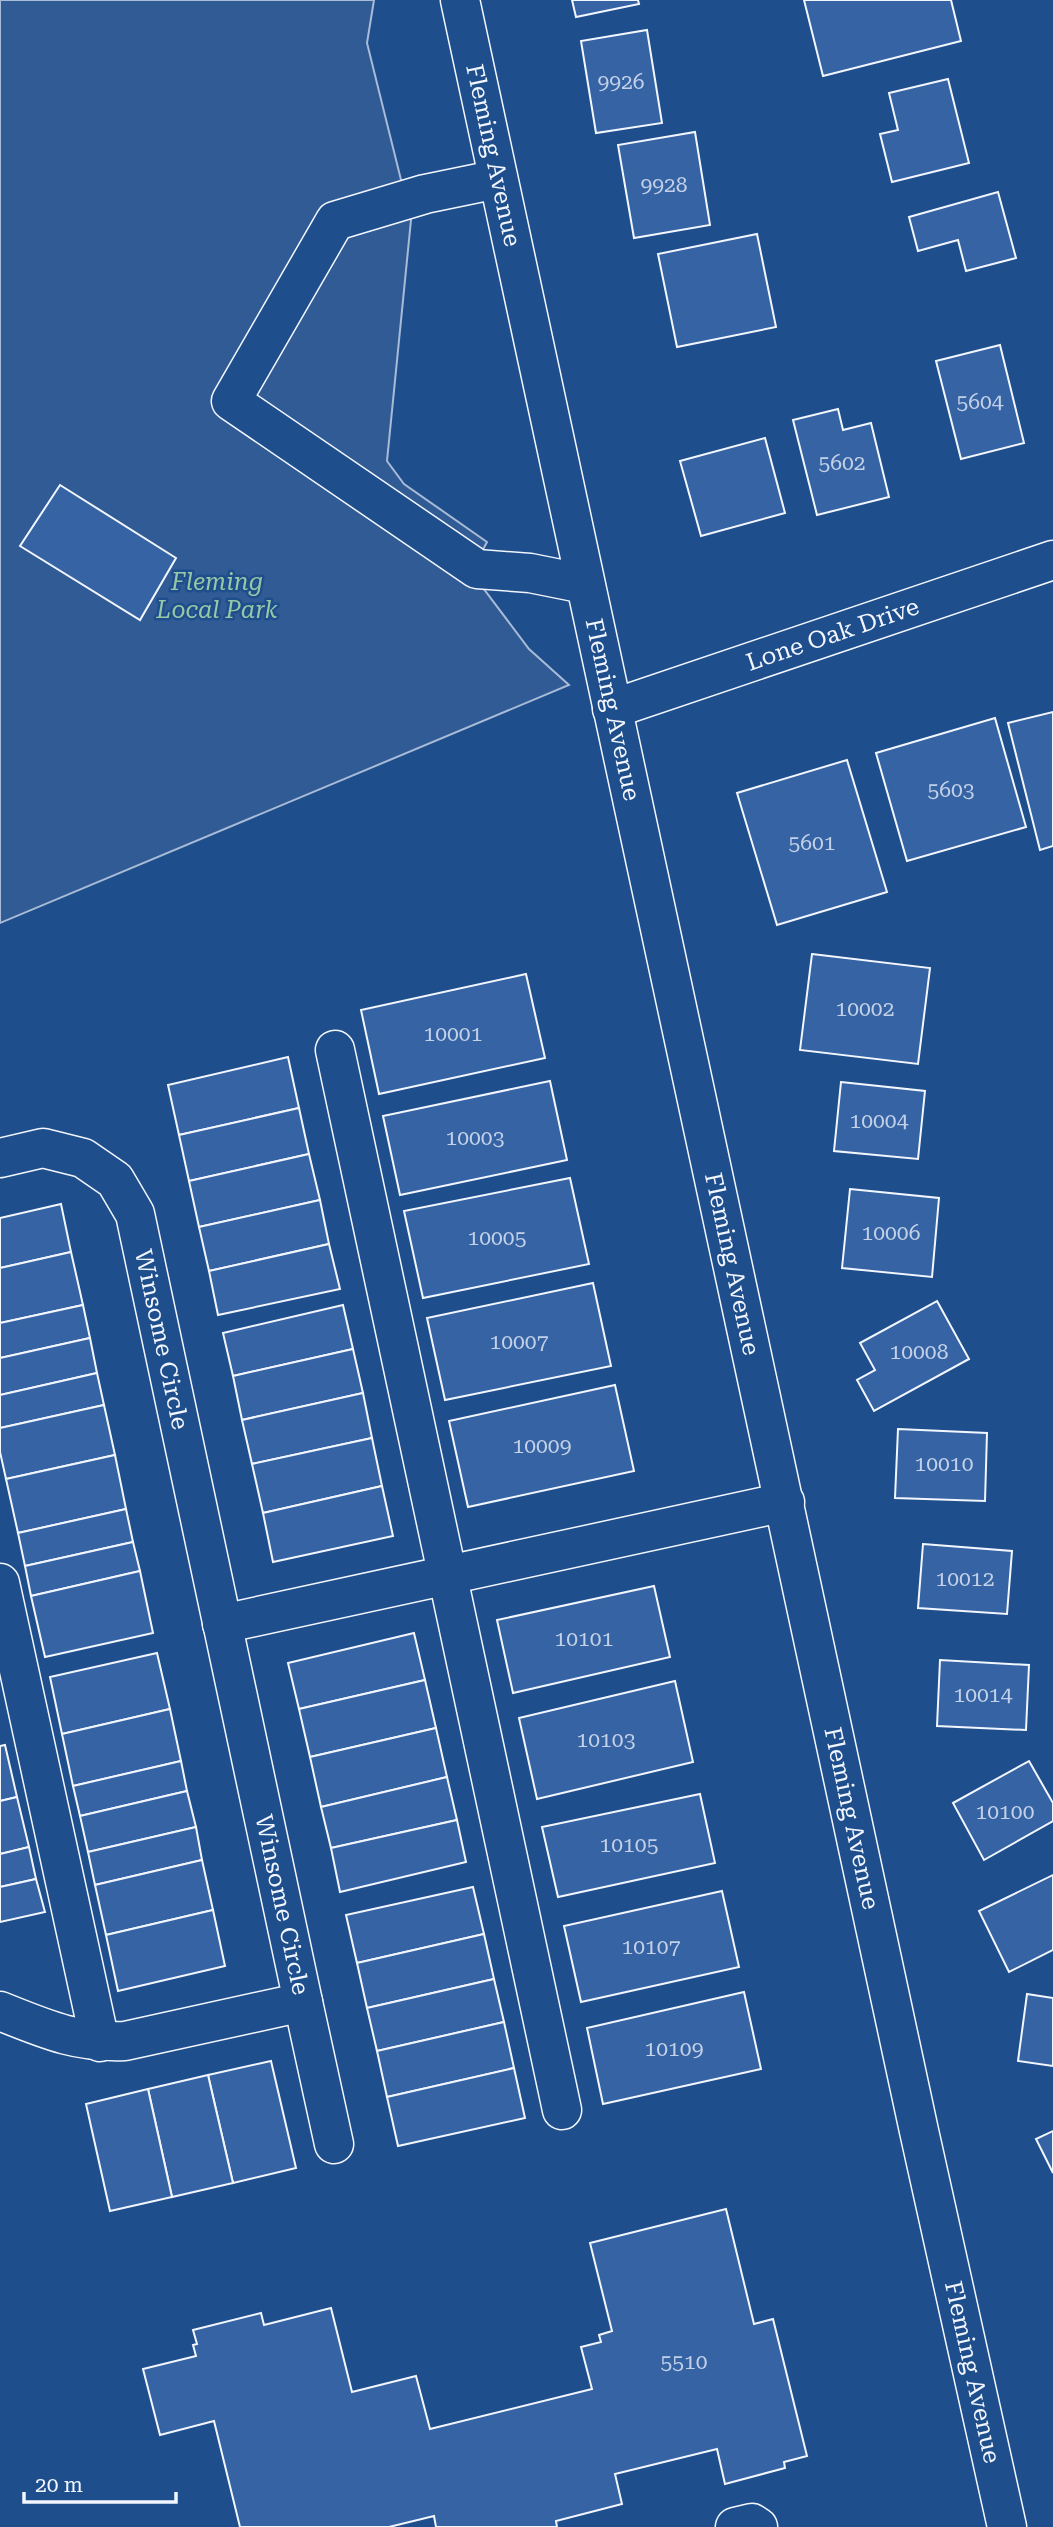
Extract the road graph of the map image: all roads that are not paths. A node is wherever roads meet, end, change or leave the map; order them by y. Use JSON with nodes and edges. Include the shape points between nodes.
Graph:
{"nodes":[{"id":1,"x":460,"y":0,"type":"edge"},
{"id":2,"x":498,"y":179,"type":"junction"},
{"id":3,"x":1053,"y":560,"type":"edge"},
{"id":4,"x":586,"y":584,"type":"junction"},
{"id":5,"x":612,"y":709,"type":"junction"},
{"id":6,"x":335,"y":1050,"type":"dead end"},
{"id":7,"x":0,"y":1158,"type":"edge"},
{"id":8,"x":785,"y":1502,"type":"junction"},
{"id":9,"x":448,"y":1576,"type":"junction"},
{"id":10,"x":0,"y":1583,"type":"edge"},
{"id":11,"x":222,"y":1624,"type":"junction"},
{"id":12,"x":303,"y":2002,"type":"junction"},
{"id":13,"x":0,"y":2011,"type":"edge"},
{"id":14,"x":100,"y":2042,"type":"junction"},
{"id":15,"x":562,"y":2110,"type":"dead end"},
{"id":16,"x":334,"y":2144,"type":"dead end"},
{"id":17,"x":735,"y":2527,"type":"edge"},
{"id":18,"x":758,"y":2527,"type":"edge"},
{"id":19,"x":1007,"y":2527,"type":"edge"}],
"edges":[{"from":1,"to":2,"type":"street","name":"Fleming Avenue"},
{"from":2,"to":4,"type":"street","name":"Fleming Avenue"},
{"from":2,"to":4,"type":"street","via":[[425,194],[335,221],[231,401],[477,569]]},
{"from":3,"to":5,"type":"street","name":"Lone Oak Drive"},
{"from":4,"to":5,"type":"street","name":"Fleming Avenue"},
{"from":5,"to":8,"type":"street","name":"Fleming Avenue"},
{"from":6,"to":9,"type":"street"},
{"from":7,"to":11,"type":"street","name":"Winsome Circle","via":[[43,1148],[83,1158],[115,1180],[135,1214]]},
{"from":8,"to":9,"type":"street"},
{"from":8,"to":19,"type":"street","name":"Fleming Avenue"},
{"from":9,"to":11,"type":"street"},
{"from":9,"to":15,"type":"street"},
{"from":10,"to":14,"type":"street"},
{"from":11,"to":12,"type":"street","name":"Winsome Circle"},
{"from":12,"to":14,"type":"street","name":"Winsome Circle"},
{"from":12,"to":16,"type":"street"},
{"from":13,"to":14,"type":"street","name":"Winsome Circle","via":[[57,2034]]},
{"from":17,"to":18,"type":"street","via":[[751,2523]]}]}
